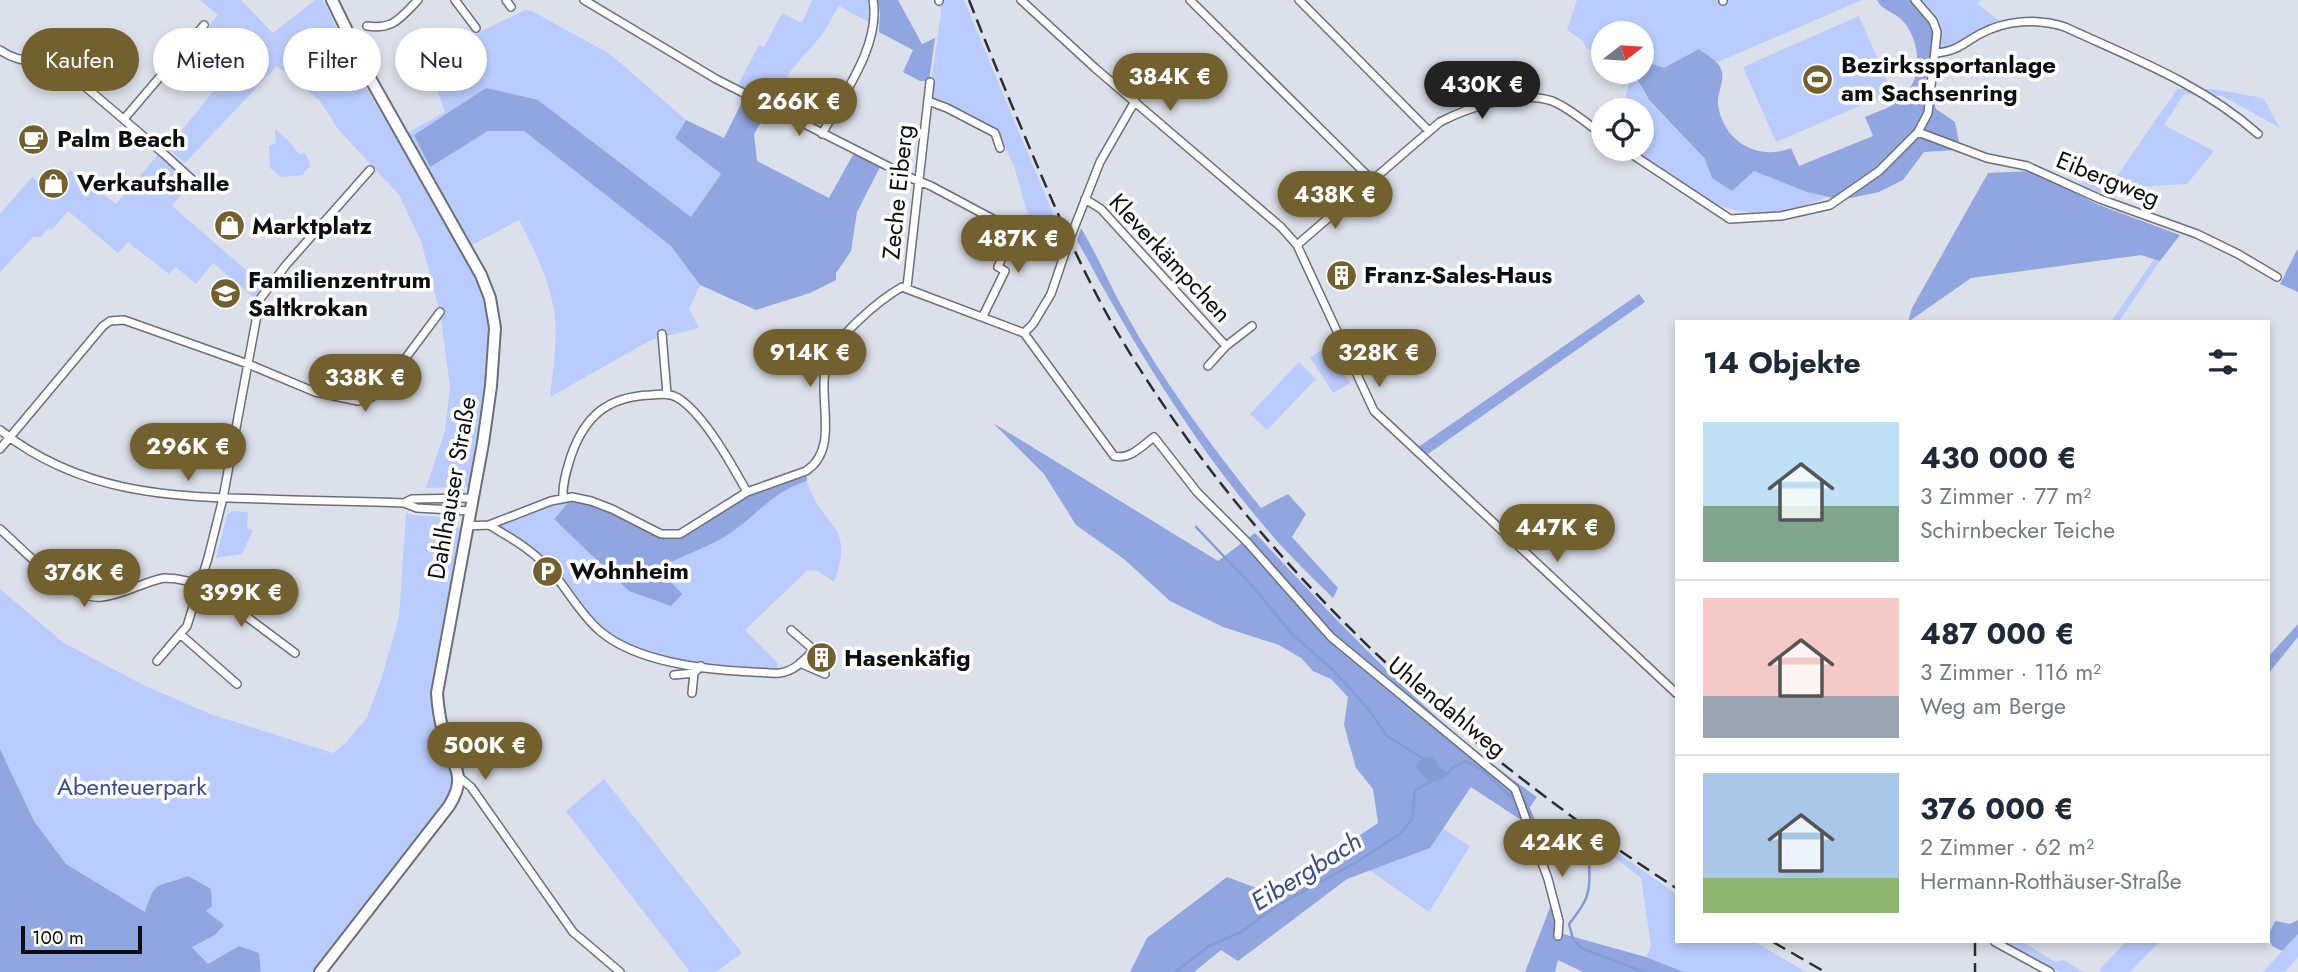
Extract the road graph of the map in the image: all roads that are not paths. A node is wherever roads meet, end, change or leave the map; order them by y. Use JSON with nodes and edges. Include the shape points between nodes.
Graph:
{"nodes":[{"id":1,"x":332,"y":0,"type":"edge"},
{"id":2,"x":418,"y":0,"type":"edge"},
{"id":3,"x":455,"y":0,"type":"edge"},
{"id":4,"x":584,"y":0,"type":"edge"},
{"id":5,"x":601,"y":0,"type":"edge"},
{"id":6,"x":873,"y":0,"type":"edge"},
{"id":7,"x":1021,"y":0,"type":"edge"},
{"id":8,"x":1190,"y":0,"type":"edge"},
{"id":9,"x":1299,"y":0,"type":"edge"},
{"id":10,"x":1920,"y":2,"type":"edge"},
{"id":11,"x":594,"y":8,"type":"junction"},
{"id":12,"x":204,"y":25,"type":"dead end"},
{"id":13,"x":367,"y":26,"type":"dead end"},
{"id":14,"x":476,"y":28,"type":"dead end"},
{"id":15,"x":0,"y":50,"type":"edge"},
{"id":16,"x":1936,"y":53,"type":"junction"},
{"id":17,"x":930,"y":82,"type":"dead end"},
{"id":18,"x":928,"y":101,"type":"junction"},
{"id":19,"x":1135,"y":102,"type":"junction"},
{"id":20,"x":124,"y":120,"type":"junction"},
{"id":21,"x":1591,"y":127,"type":"edge"},
{"id":22,"x":1429,"y":131,"type":"junction"},
{"id":23,"x":1919,"y":132,"type":"junction"},
{"id":24,"x":822,"y":134,"type":"junction"},
{"id":25,"x":2258,"y":134,"type":"dead end"},
{"id":26,"x":1000,"y":148,"type":"dead end"},
{"id":27,"x":1643,"y":161,"type":"edge"},
{"id":28,"x":370,"y":170,"type":"dead end"},
{"id":29,"x":1372,"y":180,"type":"junction"},
{"id":30,"x":919,"y":181,"type":"junction"},
{"id":31,"x":197,"y":184,"type":"dead end"},
{"id":32,"x":1085,"y":199,"type":"junction"},
{"id":33,"x":1027,"y":224,"type":"dead end"},
{"id":34,"x":1015,"y":227,"type":"junction"},
{"id":35,"x":1297,"y":245,"type":"junction"},
{"id":36,"x":2277,"y":277,"type":"dead end"},
{"id":37,"x":907,"y":287,"type":"junction"},
{"id":38,"x":440,"y":312,"type":"dead end"},
{"id":39,"x":983,"y":316,"type":"junction"},
{"id":40,"x":1252,"y":326,"type":"dead end"},
{"id":41,"x":1024,"y":333,"type":"junction"},
{"id":42,"x":662,"y":334,"type":"dead end"},
{"id":43,"x":1226,"y":346,"type":"junction"},
{"id":44,"x":248,"y":364,"type":"junction"},
{"id":45,"x":1208,"y":366,"type":"dead end"},
{"id":46,"x":667,"y":394,"type":"junction"},
{"id":47,"x":0,"y":430,"type":"edge"},
{"id":48,"x":10,"y":437,"type":"junction"},
{"id":49,"x":0,"y":449,"type":"edge"},
{"id":50,"x":747,"y":492,"type":"junction"},
{"id":51,"x":472,"y":498,"type":"junction"},
{"id":52,"x":563,"y":498,"type":"junction"},
{"id":53,"x":223,"y":499,"type":"junction"},
{"id":54,"x":404,"y":503,"type":"junction"},
{"id":55,"x":470,"y":512,"type":"junction"},
{"id":56,"x":489,"y":525,"type":"junction"},
{"id":57,"x":467,"y":526,"type":"junction"},
{"id":58,"x":0,"y":529,"type":"edge"},
{"id":59,"x":200,"y":584,"type":"junction"},
{"id":60,"x":791,"y":630,"type":"dead end"},
{"id":61,"x":180,"y":635,"type":"junction"},
{"id":62,"x":295,"y":653,"type":"dead end"},
{"id":63,"x":157,"y":661,"type":"dead end"},
{"id":64,"x":800,"y":663,"type":"junction"},
{"id":65,"x":701,"y":666,"type":"junction"},
{"id":66,"x":694,"y":673,"type":"junction"},
{"id":67,"x":825,"y":674,"type":"dead end"},
{"id":68,"x":674,"y":676,"type":"dead end"},
{"id":69,"x":237,"y":684,"type":"dead end"},
{"id":70,"x":1675,"y":692,"type":"edge"},
{"id":71,"x":692,"y":693,"type":"dead end"},
{"id":72,"x":459,"y":777,"type":"junction"},
{"id":73,"x":1558,"y":936,"type":"dead end"},
{"id":74,"x":1997,"y":943,"type":"edge"},
{"id":75,"x":320,"y":972,"type":"edge"},
{"id":76,"x":620,"y":972,"type":"edge"},
{"id":77,"x":2050,"y":972,"type":"edge"}],
"edges":[{"from":1,"to":51,"type":"street","name":"Dahlhauser Straße","via":[[371,80],[469,251],[489,297],[495,346]]},
{"from":2,"to":13,"type":"street","via":[[391,24]]},
{"from":3,"to":14,"type":"street"},
{"from":4,"to":11,"type":"street"},
{"from":5,"to":11,"type":"street"},
{"from":6,"to":24,"type":"street","via":[[870,44]]},
{"from":7,"to":19,"type":"street"},
{"from":8,"to":29,"type":"street"},
{"from":9,"to":22,"type":"street"},
{"from":10,"to":16,"type":"street","via":[[1937,32]]},
{"from":11,"to":24,"type":"street"},
{"from":12,"to":20,"type":"street"},
{"from":15,"to":20,"type":"street","via":[[17,60],[62,68]]},
{"from":16,"to":23,"type":"street","via":[[1928,113]]},
{"from":16,"to":25,"type":"street","via":[[1955,51],[1982,33],[2012,23],[2059,25],[2175,76]]},
{"from":17,"to":18,"type":"street","name":"Zeche Eiberg"},
{"from":18,"to":26,"type":"street","name":"Zeche Eiberg","via":[[995,134]]},
{"from":18,"to":30,"type":"street","name":"Zeche Eiberg"},
{"from":19,"to":32,"type":"street","via":[[1100,162]]},
{"from":19,"to":35,"type":"street"},
{"from":20,"to":31,"type":"street"},
{"from":21,"to":22,"type":"street","via":[[1556,103],[1527,97],[1459,113]]},
{"from":22,"to":29,"type":"street"},
{"from":23,"to":27,"type":"street","via":[[1879,171],[1830,205],[1756,218],[1730,219]]},
{"from":23,"to":36,"type":"street","name":"Eibergweg","via":[[1987,158],[2027,166],[2100,200],[2197,234]]},
{"from":24,"to":30,"type":"street"},
{"from":28,"to":44,"type":"street","via":[[263,293]]},
{"from":29,"to":35,"type":"street"},
{"from":30,"to":34,"type":"street","via":[[998,223]]},
{"from":30,"to":37,"type":"street","name":"Zeche Eiberg"},
{"from":32,"to":41,"type":"street","via":[[1051,294]]},
{"from":32,"to":43,"type":"street","name":"Kleverkämpchen","via":[[1101,209]]},
{"from":33,"to":34,"type":"street"},
{"from":34,"to":39,"type":"street","via":[[999,267],[1005,271]]},
{"from":35,"to":70,"type":"street","via":[[1374,411]]},
{"from":37,"to":39,"type":"street"},
{"from":37,"to":50,"type":"street","via":[[862,318],[833,350],[824,378],[822,454],[815,465]]},
{"from":38,"to":44,"type":"street","via":[[381,391],[370,398],[358,401],[316,392]]},
{"from":39,"to":41,"type":"street"},
{"from":40,"to":43,"type":"street","name":"Kleverkämpchen"},
{"from":41,"to":73,"type":"street","name":"Uhlendahlweg","via":[[1114,456],[1128,456],[1154,437],[1197,492],[1331,637],[1508,780],[1520,798],[1548,879],[1559,921]]},
{"from":42,"to":46,"type":"street"},
{"from":43,"to":45,"type":"street","name":"Kleverkämpchen"},
{"from":44,"to":48,"type":"street","via":[[124,320],[110,321]]},
{"from":44,"to":53,"type":"street"},
{"from":46,"to":50,"type":"street","via":[[682,400],[715,439]]},
{"from":46,"to":52,"type":"street","via":[[621,400],[591,419],[579,434]]},
{"from":47,"to":48,"type":"street"},
{"from":48,"to":49,"type":"street"},
{"from":48,"to":53,"type":"street","via":[[77,475],[140,492]]},
{"from":50,"to":52,"type":"street","via":[[688,530],[670,536],[591,501]]},
{"from":51,"to":54,"type":"street","via":[[416,498]]},
{"from":51,"to":55,"type":"street","name":"Dahlhauser Straße"},
{"from":52,"to":56,"type":"street"},
{"from":53,"to":54,"type":"street"},
{"from":53,"to":59,"type":"street"},
{"from":54,"to":55,"type":"street"},
{"from":55,"to":57,"type":"street","name":"Dahlhauser Straße"},
{"from":56,"to":57,"type":"street"},
{"from":56,"to":65,"type":"street","via":[[543,562],[601,633],[673,662]]},
{"from":57,"to":72,"type":"street","name":"Dahlhauser Straße","via":[[437,693],[443,730]]},
{"from":58,"to":59,"type":"street","via":[[82,595],[106,597],[164,578]]},
{"from":59,"to":61,"type":"street"},
{"from":59,"to":62,"type":"street"},
{"from":60,"to":64,"type":"street","via":[[814,650]]},
{"from":61,"to":63,"type":"street"},
{"from":61,"to":69,"type":"street"},
{"from":64,"to":65,"type":"street","via":[[779,673]]},
{"from":64,"to":67,"type":"street"},
{"from":65,"to":66,"type":"street"},
{"from":66,"to":68,"type":"street"},
{"from":66,"to":71,"type":"street"},
{"from":72,"to":75,"type":"street","via":[[449,806]]},
{"from":72,"to":76,"type":"street","via":[[471,787],[573,932]]},
{"from":74,"to":77,"type":"street"}]}
